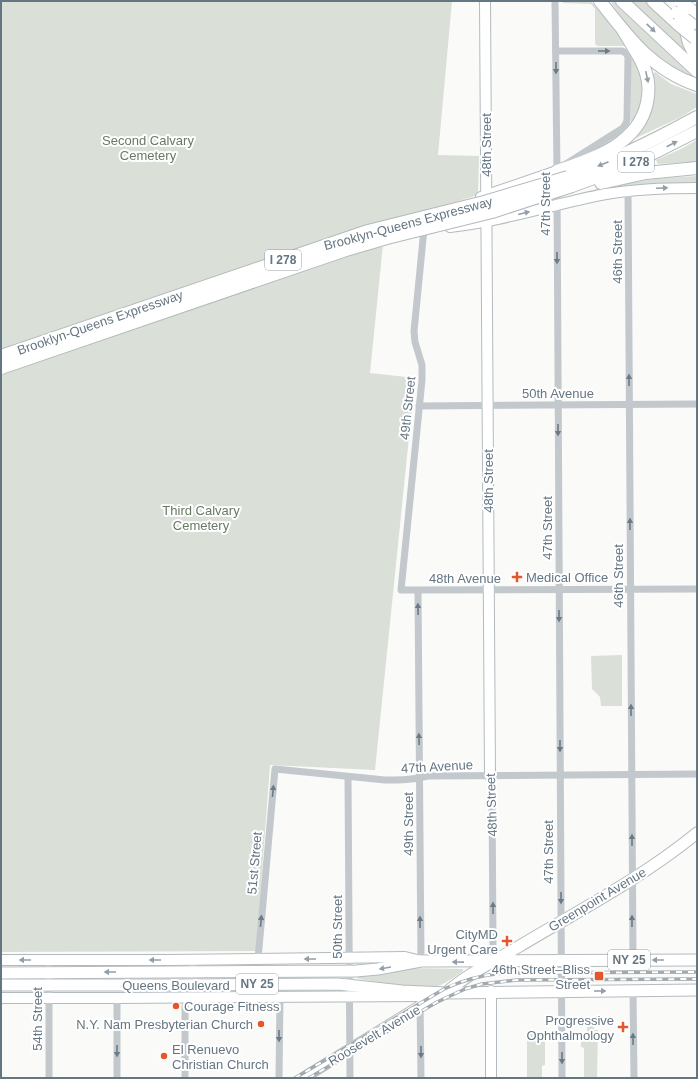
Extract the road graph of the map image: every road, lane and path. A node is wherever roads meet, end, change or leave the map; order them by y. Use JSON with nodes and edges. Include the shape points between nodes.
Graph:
{"nodes":[{"id":1,"x":485,"y":1,"type":"edge"},
{"id":2,"x":555,"y":1,"type":"edge"},
{"id":3,"x":600,"y":1,"type":"edge"},
{"id":4,"x":622,"y":1,"type":"edge"},
{"id":5,"x":653,"y":1,"type":"edge"},
{"id":6,"x":660,"y":1,"type":"edge"},
{"id":7,"x":677,"y":18,"type":"junction"},
{"id":8,"x":692,"y":18,"type":"edge"},
{"id":9,"x":623,"y":30,"type":"junction"},
{"id":10,"x":556,"y":51,"type":"junction"},
{"id":11,"x":697,"y":60,"type":"edge"},
{"id":12,"x":697,"y":72,"type":"edge"},
{"id":13,"x":697,"y":85,"type":"edge"},
{"id":14,"x":692,"y":119,"type":"edge"},
{"id":15,"x":697,"y":131,"type":"edge"},
{"id":16,"x":697,"y":168,"type":"edge"},
{"id":17,"x":557,"y":171,"type":"junction"},
{"id":18,"x":571,"y":184,"type":"junction"},
{"id":19,"x":697,"y":188,"type":"edge"},
{"id":20,"x":628,"y":191,"type":"junction"},
{"id":21,"x":486,"y":195,"type":"junction"},
{"id":22,"x":556,"y":205,"type":"junction"},
{"id":23,"x":486,"y":222,"type":"junction"},
{"id":24,"x":424,"y":229,"type":"junction"},
{"id":25,"x":380,"y":234,"type":"junction"},
{"id":26,"x":1,"y":356,"type":"edge"},
{"id":27,"x":1,"y":363,"type":"edge"},
{"id":28,"x":1,"y":368,"type":"edge"},
{"id":29,"x":630,"y":404,"type":"junction"},
{"id":30,"x":697,"y":404,"type":"edge"},
{"id":31,"x":487,"y":405,"type":"junction"},
{"id":32,"x":558,"y":405,"type":"junction"},
{"id":33,"x":419,"y":406,"type":"junction"},
{"id":34,"x":631,"y":589,"type":"junction"},
{"id":35,"x":697,"y":589,"type":"edge"},
{"id":36,"x":401,"y":590,"type":"joint"},
{"id":37,"x":488,"y":590,"type":"junction"},
{"id":38,"x":559,"y":590,"type":"junction"},
{"id":39,"x":418,"y":591,"type":"junction"},
{"id":40,"x":275,"y":769,"type":"joint"},
{"id":41,"x":632,"y":774,"type":"junction"},
{"id":42,"x":697,"y":774,"type":"edge"},
{"id":43,"x":560,"y":775,"type":"junction"},
{"id":44,"x":490,"y":776,"type":"junction"},
{"id":45,"x":348,"y":777,"type":"junction"},
{"id":46,"x":420,"y":778,"type":"junction"},
{"id":47,"x":697,"y":833,"type":"edge"},
{"id":48,"x":632,"y":879,"type":"junction"},
{"id":49,"x":561,"y":921,"type":"junction"},
{"id":50,"x":349,"y":958,"type":"junction"},
{"id":51,"x":1,"y":960,"type":"edge"},
{"id":52,"x":49,"y":960,"type":"junction"},
{"id":53,"x":194,"y":960,"type":"junction"},
{"id":54,"x":258,"y":960,"type":"junction"},
{"id":55,"x":633,"y":960,"type":"junction"},
{"id":56,"x":697,"y":960,"type":"edge"},
{"id":57,"x":494,"y":961,"type":"junction"},
{"id":58,"x":561,"y":961,"type":"junction"},
{"id":59,"x":421,"y":962,"type":"junction"},
{"id":60,"x":349,"y":971,"type":"junction"},
{"id":61,"x":49,"y":972,"type":"junction"},
{"id":62,"x":191,"y":972,"type":"junction"},
{"id":63,"x":1,"y":973,"type":"edge"},
{"id":64,"x":349,"y":984,"type":"junction"},
{"id":65,"x":1,"y":985,"type":"edge"},
{"id":66,"x":49,"y":985,"type":"junction"},
{"id":67,"x":189,"y":985,"type":"junction"},
{"id":68,"x":633,"y":990,"type":"junction"},
{"id":69,"x":697,"y":990,"type":"edge"},
{"id":70,"x":490,"y":991,"type":"junction"},
{"id":71,"x":561,"y":991,"type":"junction"},
{"id":72,"x":446,"y":993,"type":"junction"},
{"id":73,"x":349,"y":997,"type":"junction"},
{"id":74,"x":1,"y":998,"type":"edge"},
{"id":75,"x":49,"y":998,"type":"junction"},
{"id":76,"x":117,"y":998,"type":"junction"},
{"id":77,"x":186,"y":998,"type":"junction"},
{"id":78,"x":280,"y":998,"type":"junction"},
{"id":79,"x":420,"y":1002,"type":"junction"},
{"id":80,"x":349,"y":1050,"type":"junction"},
{"id":81,"x":49,"y":1078,"type":"edge"},
{"id":82,"x":117,"y":1078,"type":"edge"},
{"id":83,"x":185,"y":1078,"type":"edge"},
{"id":84,"x":279,"y":1078,"type":"edge"},
{"id":85,"x":303,"y":1078,"type":"edge"},
{"id":86,"x":350,"y":1078,"type":"edge"},
{"id":87,"x":421,"y":1078,"type":"edge"},
{"id":88,"x":491,"y":1078,"type":"edge"},
{"id":89,"x":562,"y":1078,"type":"edge"},
{"id":90,"x":634,"y":1078,"type":"edge"}],
"edges":[{"from":1,"to":21,"type":"street","name":"48th Street"},
{"from":2,"to":10,"type":"street","name":"47th Street"},
{"from":3,"to":9,"type":"highway"},
{"from":4,"to":12,"type":"highway","one_way":true},
{"from":5,"to":7,"type":"highway"},
{"from":6,"to":7,"type":"highway"},
{"from":7,"to":8,"type":"highway","bridge":true},
{"from":8,"to":11,"type":"highway","via":[[683,20]]},
{"from":9,"to":13,"type":"highway","via":[[663,69]]},
{"from":9,"to":17,"type":"highway","one_way":true,"via":[[647,76],[648,100],[641,121],[631,134],[610,149]]},
{"from":10,"to":17,"type":"street","name":"47th Street","one_way":true},
{"from":10,"to":17,"type":"street","one_way":true,"via":[[625,52],[628,58],[626,123],[623,128]]},
{"from":14,"to":18,"type":"highway","name":"Brooklyn-Queens Expressway","number":"I 278","one_way":true,"via":[[606,162]]},
{"from":18,"to":15,"type":"highway","name":"Brooklyn-Queens Expressway","number":"I 278","one_way":true,"via":[[632,164]]},
{"from":16,"to":18,"type":"highway"},
{"from":17,"to":21,"type":"street"},
{"from":17,"to":22,"type":"street","name":"47th Street"},
{"from":18,"to":26,"type":"highway","name":"Brooklyn-Queens Expressway","number":"I 278","bridge":true,"via":[[389,225]]},
{"from":18,"to":28,"type":"highway","name":"Brooklyn-Queens Expressway","number":"I 278","bridge":true,"via":[[513,206],[367,244]]},
{"from":20,"to":19,"type":"street","name":"Brooklyn-Queens Expressway","one_way":true},
{"from":20,"to":22,"type":"street","name":"Brooklyn-Queens Expressway"},
{"from":29,"to":20,"type":"street","name":"46th Street","one_way":true},
{"from":21,"to":23,"type":"street","name":"48th Street"},
{"from":21,"to":25,"type":"street"},
{"from":23,"to":22,"type":"street","name":"Brooklyn-Queens Expressway","one_way":true},
{"from":22,"to":32,"type":"street","name":"47th Street","one_way":true},
{"from":23,"to":24,"type":"street","name":"Brooklyn-Queens Expressway"},
{"from":23,"to":31,"type":"street","name":"48th Street"},
{"from":24,"to":25,"type":"street","name":"Brooklyn-Queens Expressway"},
{"from":24,"to":33,"type":"street","name":"49th Street","via":[[414,331],[423,369]]},
{"from":25,"to":27,"type":"street"},
{"from":29,"to":30,"type":"street","name":"50th Avenue"},
{"from":29,"to":32,"type":"street","name":"50th Avenue"},
{"from":34,"to":29,"type":"street","name":"46th Street","one_way":true},
{"from":31,"to":32,"type":"street","name":"50th Avenue"},
{"from":31,"to":33,"type":"street","name":"50th Avenue"},
{"from":31,"to":37,"type":"street","name":"48th Street"},
{"from":32,"to":38,"type":"street","name":"47th Street","one_way":true},
{"from":33,"to":36,"type":"street","name":"49th Street"},
{"from":34,"to":35,"type":"street","name":"48th Avenue"},
{"from":34,"to":38,"type":"street","name":"48th Avenue"},
{"from":41,"to":34,"type":"street","name":"46th Street","one_way":true},
{"from":36,"to":39,"type":"street","name":"48th Avenue"},
{"from":37,"to":38,"type":"street","name":"48th Avenue"},
{"from":37,"to":39,"type":"street","name":"48th Avenue"},
{"from":37,"to":44,"type":"street","name":"48th Street"},
{"from":38,"to":43,"type":"street","name":"47th Street","one_way":true},
{"from":46,"to":39,"type":"street","name":"49th Street","one_way":true},
{"from":40,"to":45,"type":"street","name":"47th Avenue"},
{"from":54,"to":40,"type":"street","name":"51st Street","one_way":true},
{"from":41,"to":42,"type":"street","name":"47th Avenue"},
{"from":41,"to":43,"type":"street","name":"47th Avenue"},
{"from":48,"to":41,"type":"street","name":"46th Street","one_way":true},
{"from":43,"to":44,"type":"street","name":"47th Avenue"},
{"from":43,"to":49,"type":"street","name":"47th Street","one_way":true},
{"from":44,"to":46,"type":"street","name":"47th Avenue"},
{"from":57,"to":44,"type":"street","name":"48th Street","one_way":true},
{"from":45,"to":46,"type":"street","name":"47th Avenue","via":[[385,780]]},
{"from":45,"to":50,"type":"street","name":"50th Street"},
{"from":59,"to":46,"type":"street","name":"49th Street","one_way":true},
{"from":47,"to":48,"type":"main road","name":"Greenpoint Avenue","via":[[668,856]]},
{"from":48,"to":49,"type":"main road","name":"Greenpoint Avenue"},
{"from":55,"to":48,"type":"street","name":"46th Street","one_way":true},
{"from":49,"to":57,"type":"main road","name":"Greenpoint Avenue"},
{"from":49,"to":58,"type":"street","name":"47th Street"},
{"from":50,"to":54,"type":"street","name":"Queens Boulevard","one_way":true},
{"from":50,"to":59,"type":"street","name":"Queens Boulevard","via":[[405,957]]},
{"from":50,"to":60,"type":"street","name":"50th Street"},
{"from":52,"to":51,"type":"street","name":"Queens Boulevard","one_way":true},
{"from":53,"to":52,"type":"street","name":"Queens Boulevard","one_way":true},
{"from":52,"to":61,"type":"street","name":"54th Street"},
{"from":53,"to":54,"type":"street","name":"Queens Boulevard"},
{"from":53,"to":62,"type":"street"},
{"from":56,"to":55,"type":"main road","name":"Queens Boulevard","number":"NY 25","one_way":true},
{"from":55,"to":58,"type":"main road","name":"Queens Boulevard","number":"NY 25"},
{"from":57,"to":58,"type":"main road","name":"Queens Boulevard","number":"NY 25"},
{"from":57,"to":59,"type":"main road","name":"Queens Boulevard","number":"NY 25","one_way":true},
{"from":57,"to":72,"type":"main road","name":"Greenpoint Avenue"},
{"from":58,"to":71,"type":"street","name":"47th Street"},
{"from":59,"to":60,"type":"main road","name":"Queens Boulevard","number":"NY 25","one_way":true},
{"from":60,"to":62,"type":"main road","name":"Queens Boulevard","number":"NY 25"},
{"from":60,"to":64,"type":"street","name":"50th Street"},
{"from":62,"to":61,"type":"main road","name":"Queens Boulevard","number":"NY 25","one_way":true},
{"from":61,"to":63,"type":"main road","name":"Queens Boulevard","number":"NY 25"},
{"from":61,"to":66,"type":"street","name":"54th Street"},
{"from":62,"to":67,"type":"street"},
{"from":64,"to":67,"type":"main road","name":"Queens Boulevard","number":"NY 25"},
{"from":64,"to":72,"type":"main road","name":"Queens Boulevard","number":"NY 25","via":[[402,991]]},
{"from":64,"to":73,"type":"street","name":"50th Street"},
{"from":65,"to":66,"type":"main road","name":"Queens Boulevard","number":"NY 25"},
{"from":66,"to":67,"type":"main road","name":"Queens Boulevard","number":"NY 25"},
{"from":66,"to":75,"type":"street","name":"54th Street"},
{"from":67,"to":77,"type":"street"},
{"from":68,"to":69,"type":"main road","name":"Queens Boulevard","number":"NY 25"},
{"from":71,"to":68,"type":"main road","name":"Queens Boulevard","number":"NY 25","one_way":true},
{"from":90,"to":68,"type":"street","one_way":true},
{"from":70,"to":71,"type":"main road","name":"Queens Boulevard","number":"NY 25"},
{"from":70,"to":72,"type":"main road","name":"Queens Boulevard","number":"NY 25"},
{"from":70,"to":88,"type":"street"},
{"from":71,"to":89,"type":"street","name":"47th Street","one_way":true},
{"from":72,"to":79,"type":"street","name":"Roosevelt Avenue"},
{"from":73,"to":78,"type":"street","name":"Queens Boulevard"},
{"from":73,"to":79,"type":"street","name":"Queens Boulevard"},
{"from":73,"to":80,"type":"street","name":"50th Street"},
{"from":74,"to":75,"type":"street","name":"Queens Boulevard"},
{"from":75,"to":76,"type":"street","name":"Queens Boulevard"},
{"from":75,"to":81,"type":"street","name":"54th Street"},
{"from":76,"to":77,"type":"street","name":"Queens Boulevard"},
{"from":76,"to":82,"type":"street","one_way":true},
{"from":77,"to":78,"type":"street","name":"Queens Boulevard"},
{"from":77,"to":83,"type":"street"},
{"from":78,"to":84,"type":"street","one_way":true},
{"from":79,"to":80,"type":"street","name":"Roosevelt Avenue"},
{"from":79,"to":87,"type":"street","one_way":true},
{"from":80,"to":85,"type":"street","name":"Roosevelt Avenue"},
{"from":80,"to":86,"type":"street","name":"50th Street"}]}
